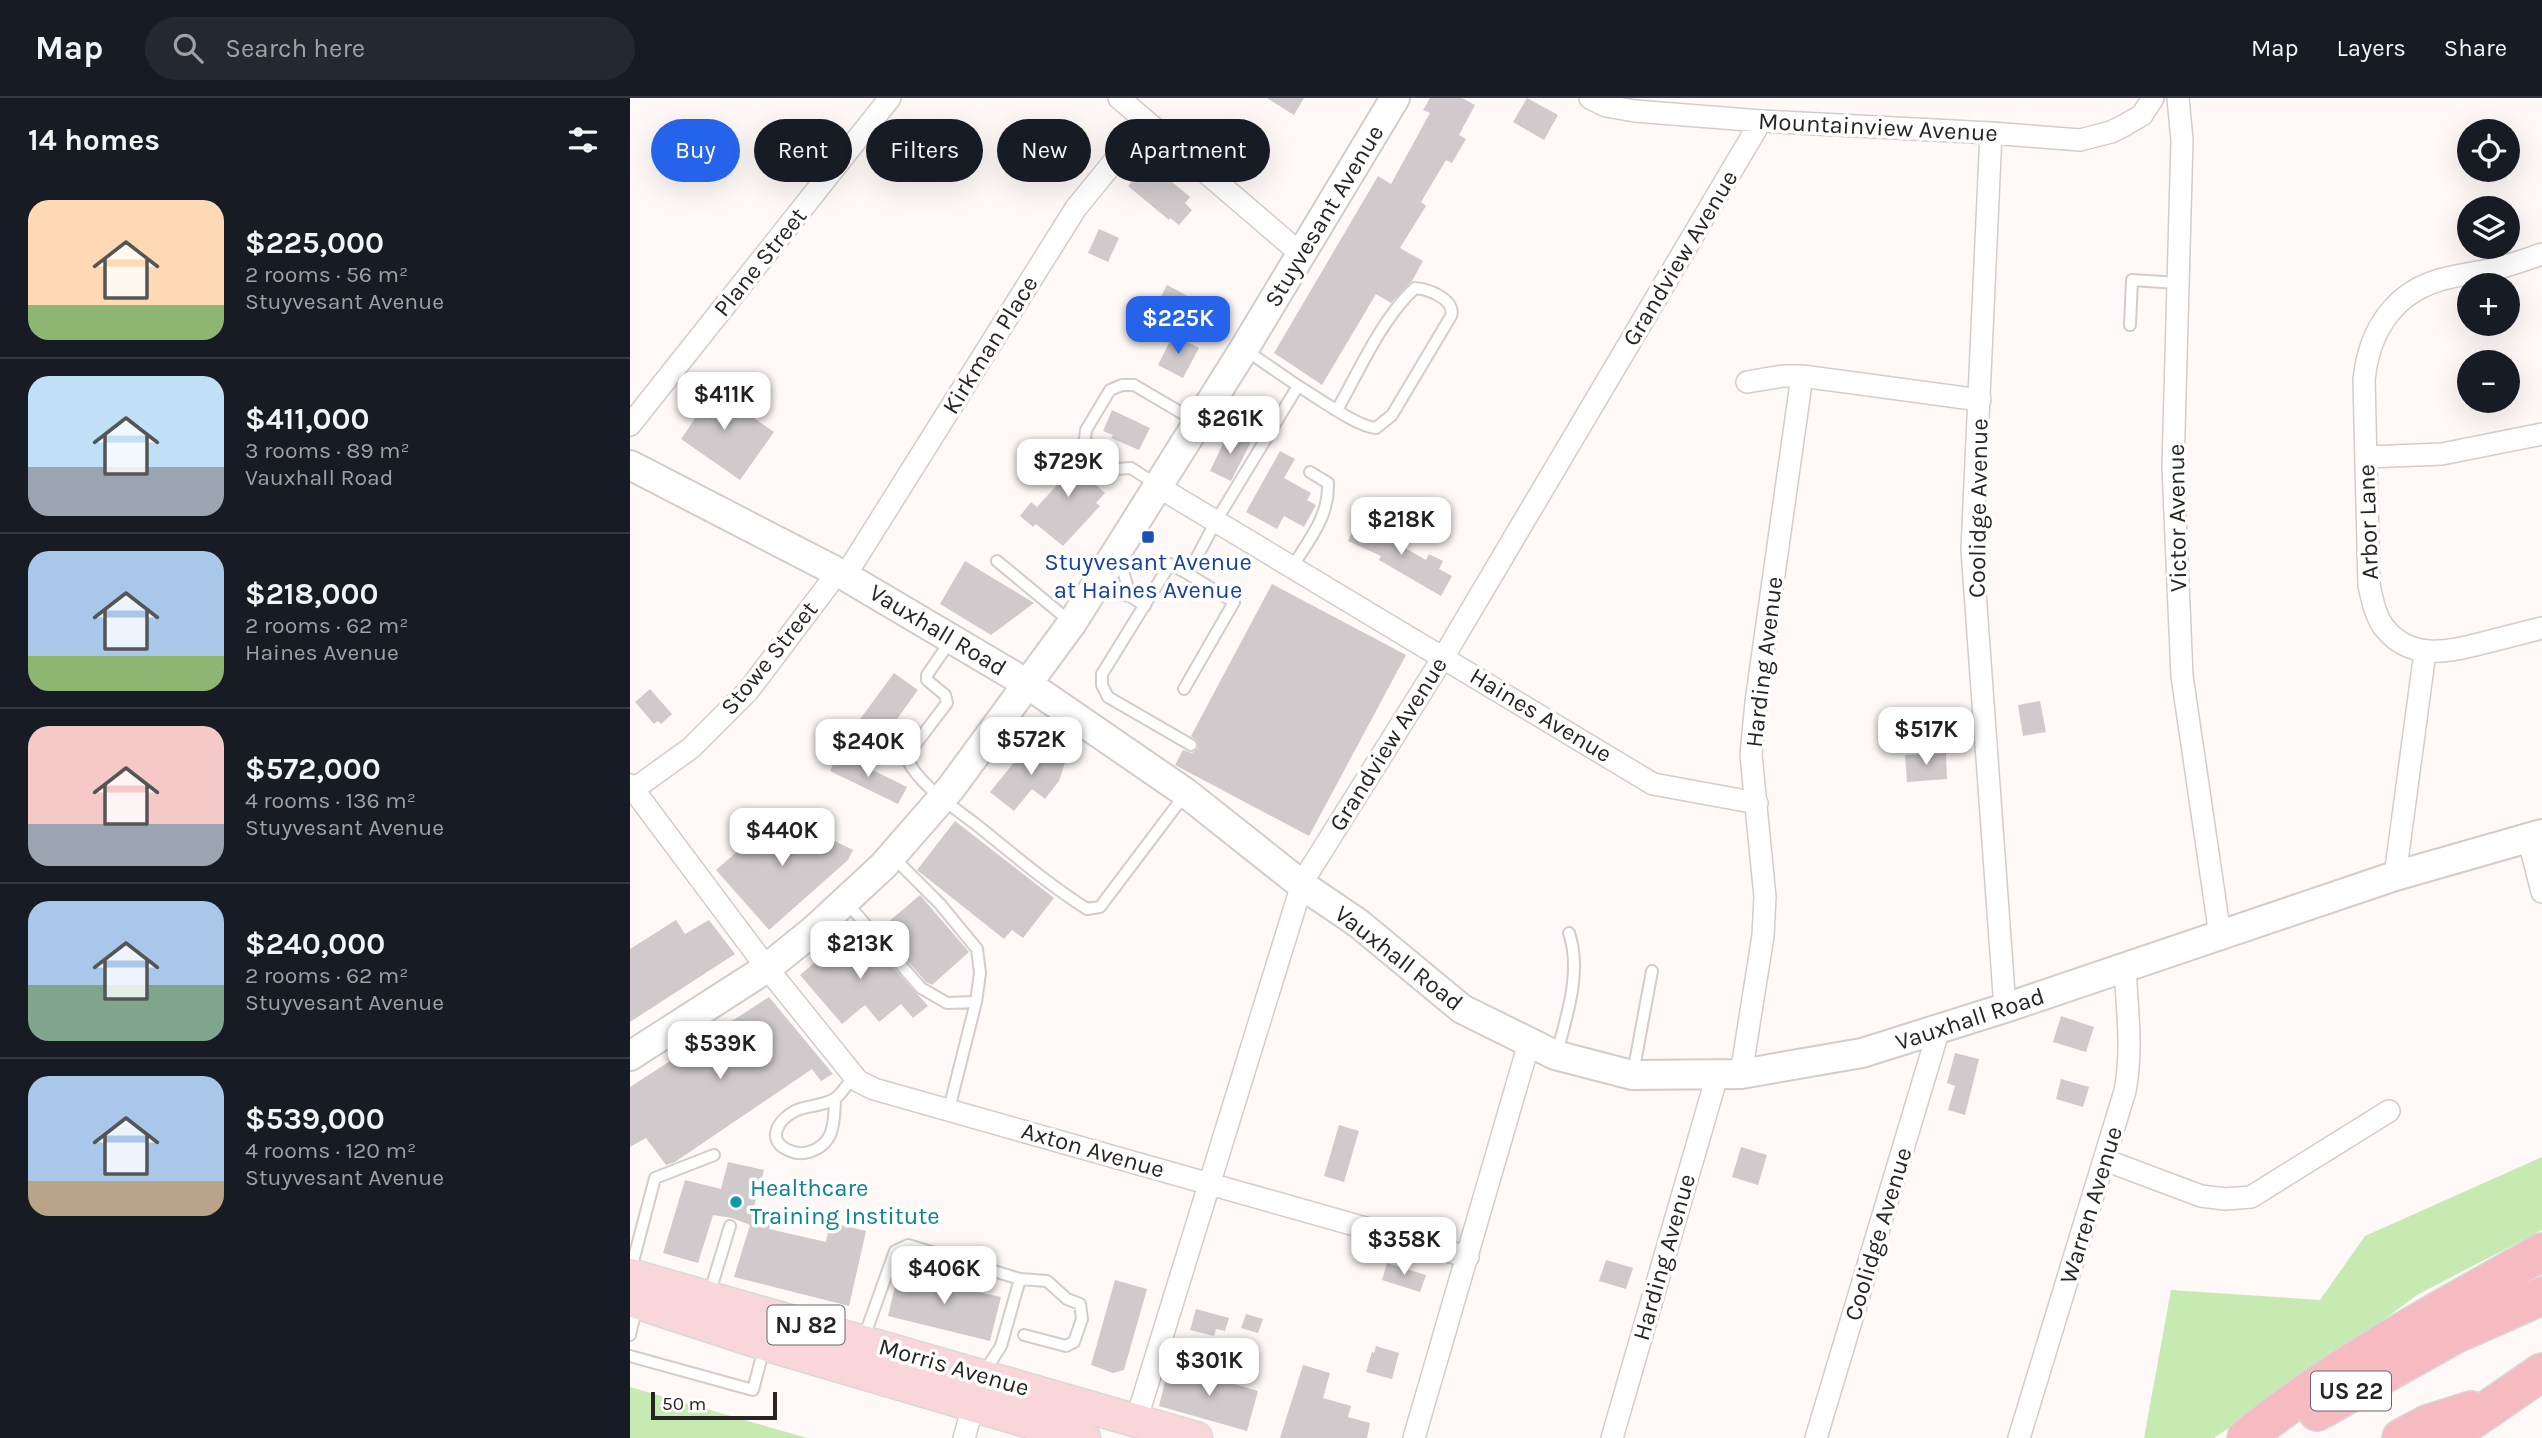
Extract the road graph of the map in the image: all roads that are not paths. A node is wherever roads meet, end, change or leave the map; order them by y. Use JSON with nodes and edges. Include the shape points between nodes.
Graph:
{"nodes":[{"id":1,"x":890,"y":98,"type":"edge"},
{"id":2,"x":1119,"y":98,"type":"edge"},
{"id":3,"x":1395,"y":98,"type":"edge"},
{"id":4,"x":1590,"y":98,"type":"edge"},
{"id":5,"x":2153,"y":98,"type":"edge"},
{"id":6,"x":2178,"y":98,"type":"edge"},
{"id":7,"x":1143,"y":119,"type":"edge"},
{"id":8,"x":1761,"y":121,"type":"junction"},
{"id":9,"x":1991,"y":133,"type":"junction"},
{"id":10,"x":1105,"y":172,"type":"edge"},
{"id":11,"x":1216,"y":182,"type":"edge"},
{"id":12,"x":1301,"y":254,"type":"junction"},
{"id":13,"x":2542,"y":254,"type":"edge"},
{"id":14,"x":2178,"y":283,"type":"junction"},
{"id":15,"x":2130,"y":325,"type":"dead end"},
{"id":16,"x":1244,"y":349,"type":"junction"},
{"id":17,"x":1802,"y":376,"type":"junction"},
{"id":18,"x":1747,"y":382,"type":"dead end"},
{"id":19,"x":1298,"y":386,"type":"junction"},
{"id":20,"x":1980,"y":400,"type":"junction"},
{"id":21,"x":1337,"y":410,"type":"junction"},
{"id":22,"x":1197,"y":422,"type":"junction"},
{"id":23,"x":630,"y":425,"type":"edge"},
{"id":24,"x":2542,"y":434,"type":"edge"},
{"id":25,"x":2367,"y":457,"type":"junction"},
{"id":26,"x":630,"y":465,"type":"edge"},
{"id":27,"x":1310,"y":472,"type":"dead end"},
{"id":28,"x":1157,"y":486,"type":"junction"},
{"id":29,"x":1216,"y":521,"type":"junction"},
{"id":30,"x":1114,"y":555,"type":"junction"},
{"id":31,"x":997,"y":561,"type":"dead end"},
{"id":32,"x":1293,"y":566,"type":"junction"},
{"id":33,"x":841,"y":574,"type":"junction"},
{"id":34,"x":1188,"y":574,"type":"junction"},
{"id":35,"x":1092,"y":590,"type":"junction"},
{"id":36,"x":1130,"y":596,"type":"junction"},
{"id":37,"x":1145,"y":606,"type":"junction"},
{"id":38,"x":1072,"y":622,"type":"junction"},
{"id":39,"x":2542,"y":628,"type":"edge"},
{"id":40,"x":952,"y":637,"type":"junction"},
{"id":41,"x":2425,"y":652,"type":"junction"},
{"id":42,"x":1444,"y":656,"type":"junction"},
{"id":43,"x":1026,"y":683,"type":"junction"},
{"id":44,"x":1184,"y":689,"type":"dead end"},
{"id":45,"x":1191,"y":745,"type":"dead end"},
{"id":46,"x":631,"y":789,"type":"edge"},
{"id":47,"x":1186,"y":793,"type":"junction"},
{"id":48,"x":942,"y":797,"type":"junction"},
{"id":49,"x":1757,"y":803,"type":"junction"},
{"id":50,"x":2535,"y":836,"type":"edge"},
{"id":51,"x":892,"y":856,"type":"junction"},
{"id":52,"x":2395,"y":876,"type":"junction"},
{"id":53,"x":1302,"y":885,"type":"junction"},
{"id":54,"x":2542,"y":892,"type":"edge"},
{"id":55,"x":845,"y":901,"type":"junction"},
{"id":56,"x":1570,"y":933,"type":"dead end"},
{"id":57,"x":2220,"y":935,"type":"junction"},
{"id":58,"x":2125,"y":967,"type":"junction"},
{"id":59,"x":767,"y":968,"type":"junction"},
{"id":60,"x":1653,"y":971,"type":"dead end"},
{"id":61,"x":976,"y":1002,"type":"junction"},
{"id":62,"x":2005,"y":1008,"type":"junction"},
{"id":63,"x":1939,"y":1029,"type":"junction"},
{"id":64,"x":1529,"y":1043,"type":"junction"},
{"id":65,"x":630,"y":1056,"type":"edge"},
{"id":66,"x":1556,"y":1056,"type":"junction"},
{"id":67,"x":1729,"y":1075,"type":"junction"},
{"id":68,"x":854,"y":1076,"type":"junction"},
{"id":69,"x":1632,"y":1076,"type":"junction"},
{"id":70,"x":835,"y":1099,"type":"junction"},
{"id":71,"x":949,"y":1110,"type":"junction"},
{"id":72,"x":2389,"y":1111,"type":"dead end"},
{"id":73,"x":714,"y":1155,"type":"dead end"},
{"id":74,"x":2105,"y":1160,"type":"junction"},
{"id":75,"x":1209,"y":1182,"type":"junction"},
{"id":76,"x":730,"y":1226,"type":"dead end"},
{"id":77,"x":2542,"y":1252,"type":"edge"},
{"id":78,"x":1468,"y":1257,"type":"junction"},
{"id":79,"x":1020,"y":1279,"type":"junction"},
{"id":80,"x":632,"y":1287,"type":"edge"},
{"id":81,"x":2542,"y":1296,"type":"edge"},
{"id":82,"x":708,"y":1298,"type":"junction"},
{"id":83,"x":630,"y":1335,"type":"edge"},
{"id":84,"x":1024,"y":1335,"type":"dead end"},
{"id":85,"x":863,"y":1340,"type":"junction"},
{"id":86,"x":764,"y":1344,"type":"junction"},
{"id":87,"x":2427,"y":1349,"type":"junction"},
{"id":88,"x":630,"y":1356,"type":"edge"},
{"id":89,"x":2542,"y":1371,"type":"edge"},
{"id":90,"x":982,"y":1376,"type":"junction"},
{"id":91,"x":2496,"y":1402,"type":"junction"},
{"id":92,"x":973,"y":1406,"type":"junction"},
{"id":93,"x":1136,"y":1420,"type":"junction"},
{"id":94,"x":964,"y":1438,"type":"edge"},
{"id":95,"x":1084,"y":1438,"type":"edge"},
{"id":96,"x":1196,"y":1438,"type":"edge"},
{"id":97,"x":1414,"y":1438,"type":"edge"},
{"id":98,"x":1612,"y":1438,"type":"edge"},
{"id":99,"x":1816,"y":1438,"type":"edge"},
{"id":100,"x":2020,"y":1438,"type":"edge"},
{"id":101,"x":2246,"y":1438,"type":"edge"},
{"id":102,"x":2278,"y":1438,"type":"edge"},
{"id":103,"x":2317,"y":1438,"type":"edge"},
{"id":104,"x":2401,"y":1438,"type":"edge"},
{"id":105,"x":2446,"y":1438,"type":"edge"}],
"edges":[{"from":1,"to":23,"type":"street","name":"Plane Street"},
{"from":2,"to":7,"type":"street"},
{"from":3,"to":12,"type":"street","name":"Stuyvesant Avenue"},
{"from":4,"to":8,"type":"street","name":"Mountainview Avenue","via":[[1635,111]]},
{"from":5,"to":9,"type":"street","name":"Mountainview Avenue","via":[[2141,115],[2088,139]]},
{"from":6,"to":14,"type":"street","name":"Victor Avenue","via":[[2182,139]]},
{"from":8,"to":9,"type":"street","name":"Mountainview Avenue"},
{"from":8,"to":42,"type":"street","name":"Grandview Avenue"},
{"from":9,"to":20,"type":"street","name":"Coolidge Avenue"},
{"from":10,"to":33,"type":"street","name":"Kirkman Place","via":[[1076,208]]},
{"from":11,"to":12,"type":"street"},
{"from":12,"to":16,"type":"street","name":"Stuyvesant Avenue"},
{"from":13,"to":25,"type":"street","name":"Arbor Lane","via":[[2426,284],[2391,310],[2366,358]]},
{"from":14,"to":15,"type":"lane","via":[[2132,280]]},
{"from":14,"to":57,"type":"street","name":"Victor Avenue","via":[[2173,467],[2182,676]]},
{"from":16,"to":19,"type":"lane"},
{"from":16,"to":22,"type":"street","name":"Stuyvesant Avenue"},
{"from":17,"to":18,"type":"street"},
{"from":17,"to":20,"type":"street"},
{"from":17,"to":49,"type":"street","name":"Harding Avenue","via":[[1756,702],[1751,755]]},
{"from":19,"to":21,"type":"lane"},
{"from":19,"to":29,"type":"lane"},
{"from":20,"to":62,"type":"street","name":"Coolidge Avenue","via":[[1972,550]]},
{"from":21,"to":21,"type":"lane","via":[[1368,428],[1383,424],[1451,316],[1450,304],[1415,288],[1384,328]]},
{"from":22,"to":28,"type":"street","name":"Stuyvesant Avenue"},
{"from":22,"to":28,"type":"lane","via":[[1134,384],[1110,390],[1086,430],[1087,447],[1115,469],[1131,468]]},
{"from":24,"to":25,"type":"street","via":[[2442,454]]},
{"from":25,"to":41,"type":"street","name":"Arbor Lane","via":[[2369,585],[2377,614],[2392,636]]},
{"from":26,"to":33,"type":"street","name":"Vauxhall Road"},
{"from":27,"to":32,"type":"lane","via":[[1328,483],[1328,501]]},
{"from":28,"to":29,"type":"street","name":"Haines Avenue"},
{"from":28,"to":30,"type":"street","name":"Stuyvesant Avenue"},
{"from":29,"to":32,"type":"street","name":"Haines Avenue"},
{"from":29,"to":34,"type":"lane"},
{"from":30,"to":35,"type":"street","name":"Stuyvesant Avenue"},
{"from":30,"to":36,"type":"lane"},
{"from":31,"to":38,"type":"lane"},
{"from":32,"to":42,"type":"street","name":"Haines Avenue"},
{"from":33,"to":40,"type":"street","name":"Vauxhall Road"},
{"from":33,"to":46,"type":"street","name":"Stowe Street","via":[[748,691],[691,748]]},
{"from":34,"to":37,"type":"lane","via":[[1170,564]]},
{"from":34,"to":44,"type":"lane","via":[[1234,602]]},
{"from":35,"to":36,"type":"lane"},
{"from":35,"to":38,"type":"street","name":"Stuyvesant Avenue"},
{"from":36,"to":37,"type":"lane"},
{"from":37,"to":45,"type":"lane","via":[[1102,674],[1102,685],[1108,697]]},
{"from":38,"to":43,"type":"street","name":"Stuyvesant Avenue"},
{"from":39,"to":41,"type":"street","via":[[2459,649]]},
{"from":40,"to":43,"type":"street","name":"Vauxhall Road"},
{"from":40,"to":48,"type":"lane","via":[[927,674],[947,703],[907,759],[914,772]]},
{"from":41,"to":52,"type":"street"},
{"from":42,"to":49,"type":"street","name":"Haines Avenue","via":[[1653,783]]},
{"from":42,"to":53,"type":"street","name":"Grandview Avenue"},
{"from":43,"to":47,"type":"street","name":"Vauxhall Road"},
{"from":43,"to":48,"type":"street","name":"Stuyvesant Avenue"},
{"from":46,"to":59,"type":"street","name":"Axton Avenue"},
{"from":47,"to":48,"type":"lane","via":[[1100,907],[1087,909]]},
{"from":47,"to":53,"type":"street","name":"Vauxhall Road"},
{"from":48,"to":51,"type":"street","name":"Stuyvesant Avenue"},
{"from":49,"to":67,"type":"street","name":"Harding Avenue","via":[[1765,897],[1763,936]]},
{"from":50,"to":52,"type":"street","name":"Vauxhall Road"},
{"from":50,"to":54,"type":"street"},
{"from":51,"to":55,"type":"street","name":"Stuyvesant Avenue"},
{"from":51,"to":61,"type":"lane","via":[[977,949]]},
{"from":52,"to":57,"type":"street","name":"Vauxhall Road"},
{"from":53,"to":64,"type":"street","name":"Vauxhall Road","via":[[1358,923],[1462,1009]]},
{"from":53,"to":75,"type":"street","name":"Grandview Avenue"},
{"from":55,"to":59,"type":"street","name":"Stuyvesant Avenue"},
{"from":55,"to":61,"type":"lane","via":[[921,988],[947,1003]]},
{"from":56,"to":66,"type":"lane","via":[[1574,975]]},
{"from":57,"to":58,"type":"street","name":"Vauxhall Road"},
{"from":58,"to":62,"type":"street","name":"Vauxhall Road"},
{"from":58,"to":74,"type":"street","name":"Warren Avenue","via":[[2129,1070]]},
{"from":59,"to":65,"type":"street","name":"Stuyvesant Avenue"},
{"from":59,"to":68,"type":"street","name":"Axton Avenue"},
{"from":60,"to":69,"type":"lane"},
{"from":61,"to":71,"type":"lane"},
{"from":62,"to":63,"type":"street","name":"Vauxhall Road"},
{"from":63,"to":67,"type":"street","name":"Vauxhall Road","via":[[1862,1053]]},
{"from":63,"to":99,"type":"street","name":"Coolidge Avenue"},
{"from":64,"to":66,"type":"street","name":"Vauxhall Road"},
{"from":64,"to":78,"type":"street"},
{"from":66,"to":69,"type":"street","name":"Vauxhall Road"},
{"from":67,"to":69,"type":"street","name":"Vauxhall Road"},
{"from":67,"to":98,"type":"street","name":"Harding Avenue"},
{"from":68,"to":70,"type":"lane"},
{"from":68,"to":71,"type":"street","name":"Axton Avenue","via":[[874,1089]]},
{"from":70,"to":70,"type":"lane","via":[[796,1110],[784,1118],[775,1139],[793,1152],[807,1153],[825,1144],[834,1130]]},
{"from":71,"to":75,"type":"street","name":"Axton Avenue"},
{"from":72,"to":74,"type":"street","via":[[2251,1197],[2202,1196]]},
{"from":73,"to":80,"type":"lane","via":[[655,1178]]},
{"from":74,"to":100,"type":"street","name":"Warren Avenue"},
{"from":75,"to":78,"type":"street","name":"Axton Avenue"},
{"from":75,"to":93,"type":"street","name":"Grandview Avenue"},
{"from":76,"to":82,"type":"lane"},
{"from":77,"to":101,"type":"highway","via":[[2348,1363]]},
{"from":78,"to":97,"type":"street"},
{"from":79,"to":84,"type":"lane","via":[[1047,1281],[1080,1304],[1082,1319],[1074,1342],[1066,1346]]},
{"from":79,"to":85,"type":"lane","via":[[908,1245],[895,1251]]},
{"from":79,"to":90,"type":"lane","via":[[1001,1346]]},
{"from":80,"to":82,"type":"main road","name":"Morris Avenue","number":"NJ 82"},
{"from":80,"to":83,"type":"lane"},
{"from":80,"to":86,"type":"main road","name":"Morris Avenue","number":"NJ 82"},
{"from":81,"to":87,"type":"highway","number":"US 22"},
{"from":82,"to":85,"type":"main road","name":"Morris Avenue","number":"NJ 82"},
{"from":85,"to":90,"type":"main road","name":"Morris Avenue","number":"NJ 82"},
{"from":86,"to":88,"type":"lane","via":[[753,1390]]},
{"from":86,"to":92,"type":"main road","name":"Morris Avenue","number":"NJ 82"},
{"from":87,"to":102,"type":"highway","number":"US 22"},
{"from":87,"to":103,"type":"highway"},
{"from":89,"to":91,"type":"highway"},
{"from":90,"to":92,"type":"street"},
{"from":90,"to":93,"type":"main road","name":"Morris Avenue","number":"NJ 82"},
{"from":91,"to":104,"type":"highway","via":[[2427,1424]]},
{"from":91,"to":105,"type":"highway"},
{"from":92,"to":94,"type":"street"},
{"from":92,"to":95,"type":"main road","name":"Morris Avenue","number":"NJ 82"},
{"from":93,"to":96,"type":"main road","name":"Morris Avenue","number":"NJ 82"}]}
